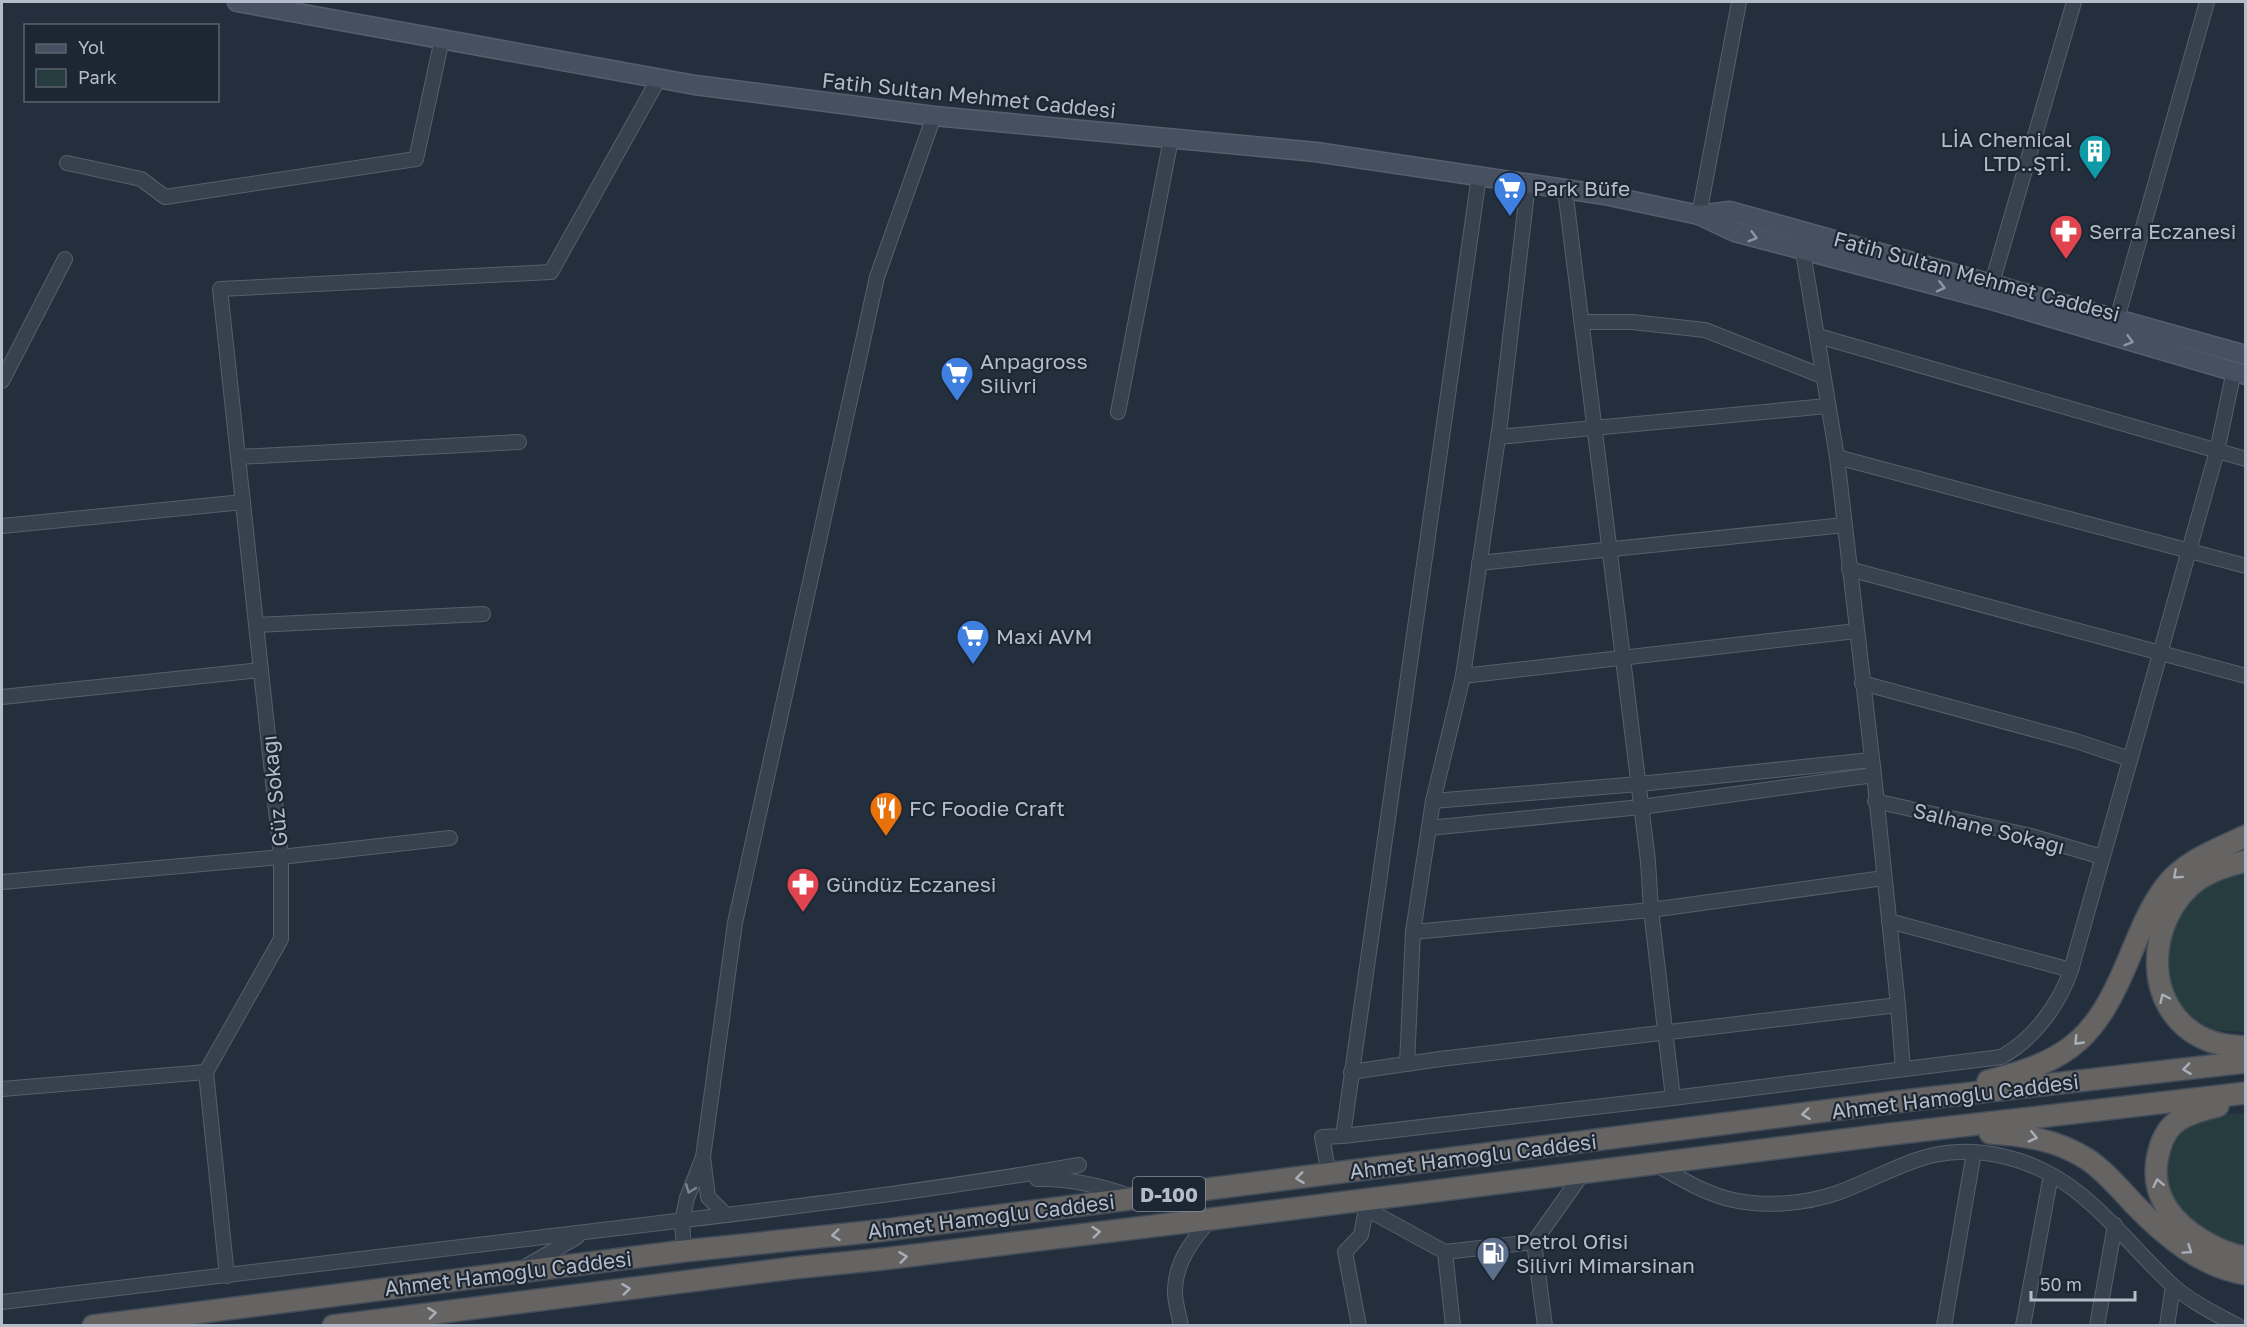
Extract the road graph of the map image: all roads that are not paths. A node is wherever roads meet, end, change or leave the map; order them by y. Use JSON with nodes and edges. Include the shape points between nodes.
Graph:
{"nodes":[{"id":1,"x":237,"y":2,"type":"edge"},
{"id":2,"x":1739,"y":2,"type":"edge"},
{"id":3,"x":2074,"y":2,"type":"edge"},
{"id":4,"x":2207,"y":2,"type":"edge"},
{"id":5,"x":442,"y":39,"type":"junction"},
{"id":6,"x":659,"y":78,"type":"junction"},
{"id":7,"x":934,"y":117,"type":"junction"},
{"id":8,"x":1171,"y":139,"type":"junction"},
{"id":9,"x":67,"y":163,"type":"dead end"},
{"id":10,"x":1479,"y":176,"type":"junction"},
{"id":11,"x":1528,"y":183,"type":"junction"},
{"id":12,"x":1565,"y":189,"type":"junction"},
{"id":13,"x":1699,"y":215,"type":"junction"},
{"id":14,"x":1809,"y":231,"type":"junction"},
{"id":15,"x":1803,"y":252,"type":"junction"},
{"id":16,"x":65,"y":259,"type":"dead end"},
{"id":17,"x":1990,"y":291,"type":"junction"},
{"id":18,"x":2117,"y":318,"type":"junction"},
{"id":19,"x":1582,"y":322,"type":"junction"},
{"id":20,"x":1818,"y":336,"type":"junction"},
{"id":21,"x":2242,"y":354,"type":"edge"},
{"id":22,"x":2240,"y":373,"type":"edge"},
{"id":23,"x":1822,"y":376,"type":"junction"},
{"id":24,"x":2,"y":381,"type":"edge"},
{"id":25,"x":1827,"y":406,"type":"junction"},
{"id":26,"x":1118,"y":412,"type":"dead end"},
{"id":27,"x":1595,"y":427,"type":"junction"},
{"id":28,"x":1498,"y":437,"type":"junction"},
{"id":29,"x":519,"y":442,"type":"dead end"},
{"id":30,"x":2217,"y":451,"type":"junction"},
{"id":31,"x":238,"y":457,"type":"junction"},
{"id":32,"x":1837,"y":457,"type":"junction"},
{"id":33,"x":2246,"y":459,"type":"edge"},
{"id":34,"x":243,"y":502,"type":"junction"},
{"id":35,"x":1844,"y":525,"type":"junction"},
{"id":36,"x":2,"y":526,"type":"edge"},
{"id":37,"x":1610,"y":551,"type":"junction"},
{"id":38,"x":2188,"y":551,"type":"junction"},
{"id":39,"x":1479,"y":563,"type":"junction"},
{"id":40,"x":2246,"y":566,"type":"edge"},
{"id":41,"x":1849,"y":569,"type":"junction"},
{"id":42,"x":483,"y":614,"type":"dead end"},
{"id":43,"x":256,"y":626,"type":"junction"},
{"id":44,"x":1856,"y":631,"type":"junction"},
{"id":45,"x":2160,"y":653,"type":"junction"},
{"id":46,"x":1623,"y":658,"type":"junction"},
{"id":47,"x":261,"y":670,"type":"junction"},
{"id":48,"x":1463,"y":676,"type":"junction"},
{"id":49,"x":2246,"y":676,"type":"edge"},
{"id":50,"x":1862,"y":683,"type":"junction"},
{"id":51,"x":2,"y":697,"type":"edge"},
{"id":52,"x":2130,"y":759,"type":"junction"},
{"id":53,"x":1871,"y":760,"type":"junction"},
{"id":54,"x":1874,"y":775,"type":"junction"},
{"id":55,"x":1639,"y":784,"type":"junction"},
{"id":56,"x":1433,"y":801,"type":"junction"},
{"id":57,"x":1875,"y":801,"type":"junction"},
{"id":58,"x":1641,"y":807,"type":"junction"},
{"id":59,"x":1429,"y":828,"type":"junction"},
{"id":60,"x":2246,"y":836,"type":"edge"},
{"id":61,"x":450,"y":838,"type":"dead end"},
{"id":62,"x":2246,"y":845,"type":"edge"},
{"id":63,"x":2212,"y":852,"type":"junction"},
{"id":64,"x":280,"y":857,"type":"junction"},
{"id":65,"x":2102,"y":857,"type":"junction"},
{"id":66,"x":2246,"y":861,"type":"edge"},
{"id":67,"x":1884,"y":878,"type":"junction"},
{"id":68,"x":2,"y":882,"type":"edge"},
{"id":69,"x":1651,"y":910,"type":"junction"},
{"id":70,"x":1889,"y":921,"type":"junction"},
{"id":71,"x":1413,"y":932,"type":"junction"},
{"id":72,"x":2071,"y":970,"type":"junction"},
{"id":73,"x":1898,"y":1005,"type":"junction"},
{"id":74,"x":1665,"y":1033,"type":"junction"},
{"id":75,"x":2246,"y":1047,"type":"edge"},
{"id":76,"x":2246,"y":1062,"type":"edge"},
{"id":77,"x":1407,"y":1064,"type":"junction"},
{"id":78,"x":1902,"y":1069,"type":"junction"},
{"id":79,"x":206,"y":1072,"type":"junction"},
{"id":80,"x":1351,"y":1072,"type":"junction"},
{"id":81,"x":2,"y":1089,"type":"edge"},
{"id":82,"x":2246,"y":1093,"type":"edge"},
{"id":83,"x":1673,"y":1098,"type":"junction"},
{"id":84,"x":1911,"y":1100,"type":"junction"},
{"id":85,"x":2246,"y":1102,"type":"edge"},
{"id":86,"x":1891,"y":1134,"type":"junction"},
{"id":87,"x":1343,"y":1136,"type":"junction"},
{"id":88,"x":1974,"y":1152,"type":"junction"},
{"id":89,"x":703,"y":1157,"type":"junction"},
{"id":90,"x":1653,"y":1163,"type":"junction"},
{"id":91,"x":1079,"y":1165,"type":"dead end"},
{"id":92,"x":1583,"y":1173,"type":"junction"},
{"id":93,"x":1329,"y":1174,"type":"junction"},
{"id":94,"x":2051,"y":1175,"type":"junction"},
{"id":95,"x":981,"y":1182,"type":"junction"},
{"id":96,"x":1137,"y":1198,"type":"junction"},
{"id":97,"x":1358,"y":1205,"type":"junction"},
{"id":98,"x":726,"y":1215,"type":"junction"},
{"id":99,"x":1211,"y":1220,"type":"junction"},
{"id":100,"x":682,"y":1221,"type":"junction"},
{"id":101,"x":2115,"y":1225,"type":"junction"},
{"id":102,"x":584,"y":1233,"type":"junction"},
{"id":103,"x":1534,"y":1242,"type":"junction"},
{"id":104,"x":684,"y":1251,"type":"junction"},
{"id":105,"x":1445,"y":1252,"type":"junction"},
{"id":106,"x":2242,"y":1270,"type":"edge"},
{"id":107,"x":515,"y":1273,"type":"junction"},
{"id":108,"x":227,"y":1276,"type":"junction"},
{"id":109,"x":2173,"y":1286,"type":"junction"},
{"id":110,"x":2,"y":1302,"type":"edge"},
{"id":111,"x":93,"y":1326,"type":"edge"},
{"id":112,"x":333,"y":1326,"type":"edge"},
{"id":113,"x":1181,"y":1326,"type":"edge"},
{"id":114,"x":1359,"y":1326,"type":"edge"},
{"id":115,"x":1453,"y":1326,"type":"edge"},
{"id":116,"x":1545,"y":1326,"type":"edge"},
{"id":117,"x":1944,"y":1326,"type":"edge"},
{"id":118,"x":2023,"y":1326,"type":"edge"},
{"id":119,"x":2097,"y":1326,"type":"edge"},
{"id":120,"x":2167,"y":1326,"type":"edge"},
{"id":121,"x":2238,"y":1326,"type":"edge"}],
"edges":[{"from":1,"to":5,"type":"main road","name":"Fatih Sultan Mehmet Caddesi"},
{"from":2,"to":13,"type":"street"},
{"from":3,"to":17,"type":"street"},
{"from":4,"to":18,"type":"street"},
{"from":5,"to":6,"type":"main road","name":"Fatih Sultan Mehmet Caddesi"},
{"from":5,"to":9,"type":"street","via":[[416,159],[165,197],[141,179]]},
{"from":6,"to":7,"type":"main road","name":"Fatih Sultan Mehmet Caddesi"},
{"from":6,"to":31,"type":"street","name":"Güz Sokağı","via":[[551,272],[220,289]]},
{"from":7,"to":8,"type":"main road","name":"Fatih Sultan Mehmet Caddesi"},
{"from":7,"to":89,"type":"street","via":[[877,277],[735,923]]},
{"from":8,"to":10,"type":"main road","name":"Fatih Sultan Mehmet Caddesi","via":[[1316,152]]},
{"from":8,"to":26,"type":"street"},
{"from":10,"to":11,"type":"main road","name":"Fatih Sultan Mehmet Caddesi"},
{"from":10,"to":80,"type":"street"},
{"from":11,"to":12,"type":"main road","name":"Fatih Sultan Mehmet Caddesi"},
{"from":11,"to":28,"type":"street"},
{"from":12,"to":13,"type":"main road","name":"Fatih Sultan Mehmet Caddesi"},
{"from":12,"to":19,"type":"street"},
{"from":13,"to":14,"type":"main road","name":"Fatih Sultan Mehmet Caddesi","via":[[1730,211]]},
{"from":13,"to":15,"type":"main road","name":"Fatih Sultan Mehmet Caddesi","one_way":true,"via":[[1736,232]]},
{"from":14,"to":15,"type":"main road"},
{"from":14,"to":17,"type":"main road","name":"Fatih Sultan Mehmet Caddesi"},
{"from":15,"to":17,"type":"main road","name":"Fatih Sultan Mehmet Caddesi","one_way":true},
{"from":15,"to":20,"type":"street"},
{"from":16,"to":24,"type":"street"},
{"from":17,"to":18,"type":"main road","name":"Fatih Sultan Mehmet Caddesi"},
{"from":17,"to":22,"type":"main road","name":"Fatih Sultan Mehmet Caddesi","one_way":true},
{"from":18,"to":21,"type":"main road","name":"Fatih Sultan Mehmet Caddesi"},
{"from":19,"to":23,"type":"street","via":[[1632,322],[1705,330]]},
{"from":19,"to":27,"type":"street"},
{"from":20,"to":23,"type":"street"},
{"from":20,"to":30,"type":"street"},
{"from":21,"to":22,"type":"main road"},
{"from":22,"to":30,"type":"street"},
{"from":23,"to":25,"type":"street"},
{"from":25,"to":27,"type":"street"},
{"from":25,"to":32,"type":"street"},
{"from":27,"to":28,"type":"street"},
{"from":27,"to":37,"type":"street"},
{"from":28,"to":39,"type":"street"},
{"from":29,"to":31,"type":"street"},
{"from":30,"to":33,"type":"street"},
{"from":30,"to":38,"type":"street"},
{"from":31,"to":34,"type":"street","name":"Güz Sokağı"},
{"from":32,"to":35,"type":"street"},
{"from":32,"to":38,"type":"street"},
{"from":34,"to":36,"type":"street"},
{"from":34,"to":43,"type":"street","name":"Güz Sokağı"},
{"from":35,"to":37,"type":"street"},
{"from":35,"to":41,"type":"street"},
{"from":37,"to":39,"type":"street"},
{"from":37,"to":46,"type":"street"},
{"from":38,"to":40,"type":"street"},
{"from":38,"to":45,"type":"street"},
{"from":39,"to":48,"type":"street"},
{"from":41,"to":44,"type":"street"},
{"from":41,"to":45,"type":"street"},
{"from":42,"to":43,"type":"street"},
{"from":43,"to":47,"type":"street","name":"Güz Sokağı"},
{"from":44,"to":46,"type":"street"},
{"from":44,"to":50,"type":"street"},
{"from":45,"to":49,"type":"street"},
{"from":45,"to":52,"type":"street"},
{"from":46,"to":48,"type":"street"},
{"from":46,"to":55,"type":"street"},
{"from":47,"to":51,"type":"street"},
{"from":47,"to":64,"type":"street","name":"Güz Sokağı"},
{"from":48,"to":56,"type":"street"},
{"from":50,"to":52,"type":"street"},
{"from":50,"to":53,"type":"street"},
{"from":52,"to":65,"type":"street"},
{"from":53,"to":54,"type":"street"},
{"from":53,"to":55,"type":"street"},
{"from":54,"to":57,"type":"street"},
{"from":54,"to":58,"type":"street"},
{"from":55,"to":56,"type":"street"},
{"from":55,"to":58,"type":"street"},
{"from":56,"to":59,"type":"street"},
{"from":57,"to":65,"type":"street","name":"Salhane Sokağı","via":[[2031,836]]},
{"from":57,"to":67,"type":"street"},
{"from":58,"to":59,"type":"street"},
{"from":58,"to":69,"type":"street"},
{"from":59,"to":71,"type":"street"},
{"from":60,"to":63,"type":"highway"},
{"from":61,"to":64,"type":"street"},
{"from":62,"to":63,"type":"highway"},
{"from":63,"to":84,"type":"highway","one_way":true,"via":[[2166,885],[2142,926],[2102,1015],[2070,1049],[2034,1069]]},
{"from":64,"to":68,"type":"street"},
{"from":64,"to":79,"type":"street","name":"Güz Sokağı","via":[[280,939]]},
{"from":65,"to":72,"type":"street"},
{"from":75,"to":66,"type":"highway","one_way":true,"via":[[2224,1045],[2190,1030],[2168,1008],[2157,972],[2160,937],[2175,905],[2198,880]]},
{"from":67,"to":69,"type":"street"},
{"from":67,"to":70,"type":"street"},
{"from":69,"to":71,"type":"street"},
{"from":69,"to":74,"type":"street"},
{"from":70,"to":72,"type":"street"},
{"from":70,"to":73,"type":"street"},
{"from":71,"to":77,"type":"street"},
{"from":72,"to":78,"type":"street","via":[[2037,1031],[2001,1058]]},
{"from":73,"to":74,"type":"street"},
{"from":73,"to":78,"type":"street"},
{"from":74,"to":77,"type":"street"},
{"from":74,"to":83,"type":"street"},
{"from":76,"to":84,"type":"highway","name":"Ahmet Hamoğlu Caddesi","number":"D-100","one_way":true},
{"from":77,"to":80,"type":"street"},
{"from":78,"to":83,"type":"street"},
{"from":79,"to":81,"type":"street"},
{"from":79,"to":108,"type":"street"},
{"from":80,"to":87,"type":"street"},
{"from":82,"to":86,"type":"highway","name":"Ahmet Hamoğlu Caddesi","number":"D-100"},
{"from":83,"to":87,"type":"street"},
{"from":84,"to":93,"type":"highway","name":"Ahmet Hamoğlu Caddesi","number":"D-100","one_way":true},
{"from":106,"to":85,"type":"highway","one_way":true,"via":[[2223,1250],[2191,1233],[2168,1209],[2155,1178],[2161,1143],[2178,1121],[2215,1106]]},
{"from":86,"to":90,"type":"highway","name":"Ahmet Hamoğlu Caddesi","number":"D-100"},
{"from":86,"to":106,"type":"highway","one_way":true,"via":[[2020,1134],[2068,1148],[2105,1173],[2174,1240],[2210,1263]]},
{"from":87,"to":93,"type":"street","via":[[1322,1137]]},
{"from":88,"to":90,"type":"street","via":[[1920,1158],[1835,1193],[1784,1203],[1734,1200],[1711,1193]]},
{"from":88,"to":94,"type":"street","via":[[2006,1157]]},
{"from":88,"to":117,"type":"street"},
{"from":89,"to":98,"type":"street","via":[[708,1197]]},
{"from":89,"to":100,"type":"street","one_way":true},
{"from":90,"to":92,"type":"highway","name":"Ahmet Hamoğlu Caddesi","number":"D-100"},
{"from":91,"to":95,"type":"street"},
{"from":92,"to":97,"type":"highway","name":"Ahmet Hamoğlu Caddesi","number":"D-100"},
{"from":92,"to":103,"type":"street"},
{"from":93,"to":96,"type":"highway","name":"Ahmet Hamoğlu Caddesi","number":"D-100","one_way":true},
{"from":94,"to":101,"type":"street","via":[[2071,1185]]},
{"from":94,"to":118,"type":"street"},
{"from":95,"to":96,"type":"street","via":[[1056,1179],[1092,1183]]},
{"from":95,"to":98,"type":"street"},
{"from":96,"to":104,"type":"highway","name":"Ahmet Hamoğlu Caddesi","number":"D-100","one_way":true},
{"from":97,"to":99,"type":"highway","name":"Ahmet Hamoğlu Caddesi","number":"D-100"},
{"from":97,"to":105,"type":"street"},
{"from":97,"to":114,"type":"street","via":[[1361,1235],[1346,1252]]},
{"from":98,"to":100,"type":"street"},
{"from":112,"to":99,"type":"highway","name":"Ahmet Hamoğlu Caddesi","number":"D-100","one_way":true},
{"from":99,"to":113,"type":"street","via":[[1181,1259],[1175,1289]]},
{"from":100,"to":102,"type":"street"},
{"from":100,"to":104,"type":"street"},
{"from":101,"to":109,"type":"street"},
{"from":101,"to":119,"type":"street"},
{"from":102,"to":107,"type":"street"},
{"from":102,"to":108,"type":"street"},
{"from":103,"to":105,"type":"street"},
{"from":103,"to":116,"type":"street"},
{"from":104,"to":107,"type":"highway","name":"Ahmet Hamoğlu Caddesi","number":"D-100"},
{"from":105,"to":115,"type":"street"},
{"from":107,"to":111,"type":"highway","name":"Ahmet Hamoğlu Caddesi","number":"D-100"},
{"from":108,"to":110,"type":"street"},
{"from":109,"to":120,"type":"street"},
{"from":109,"to":121,"type":"street"}]}
